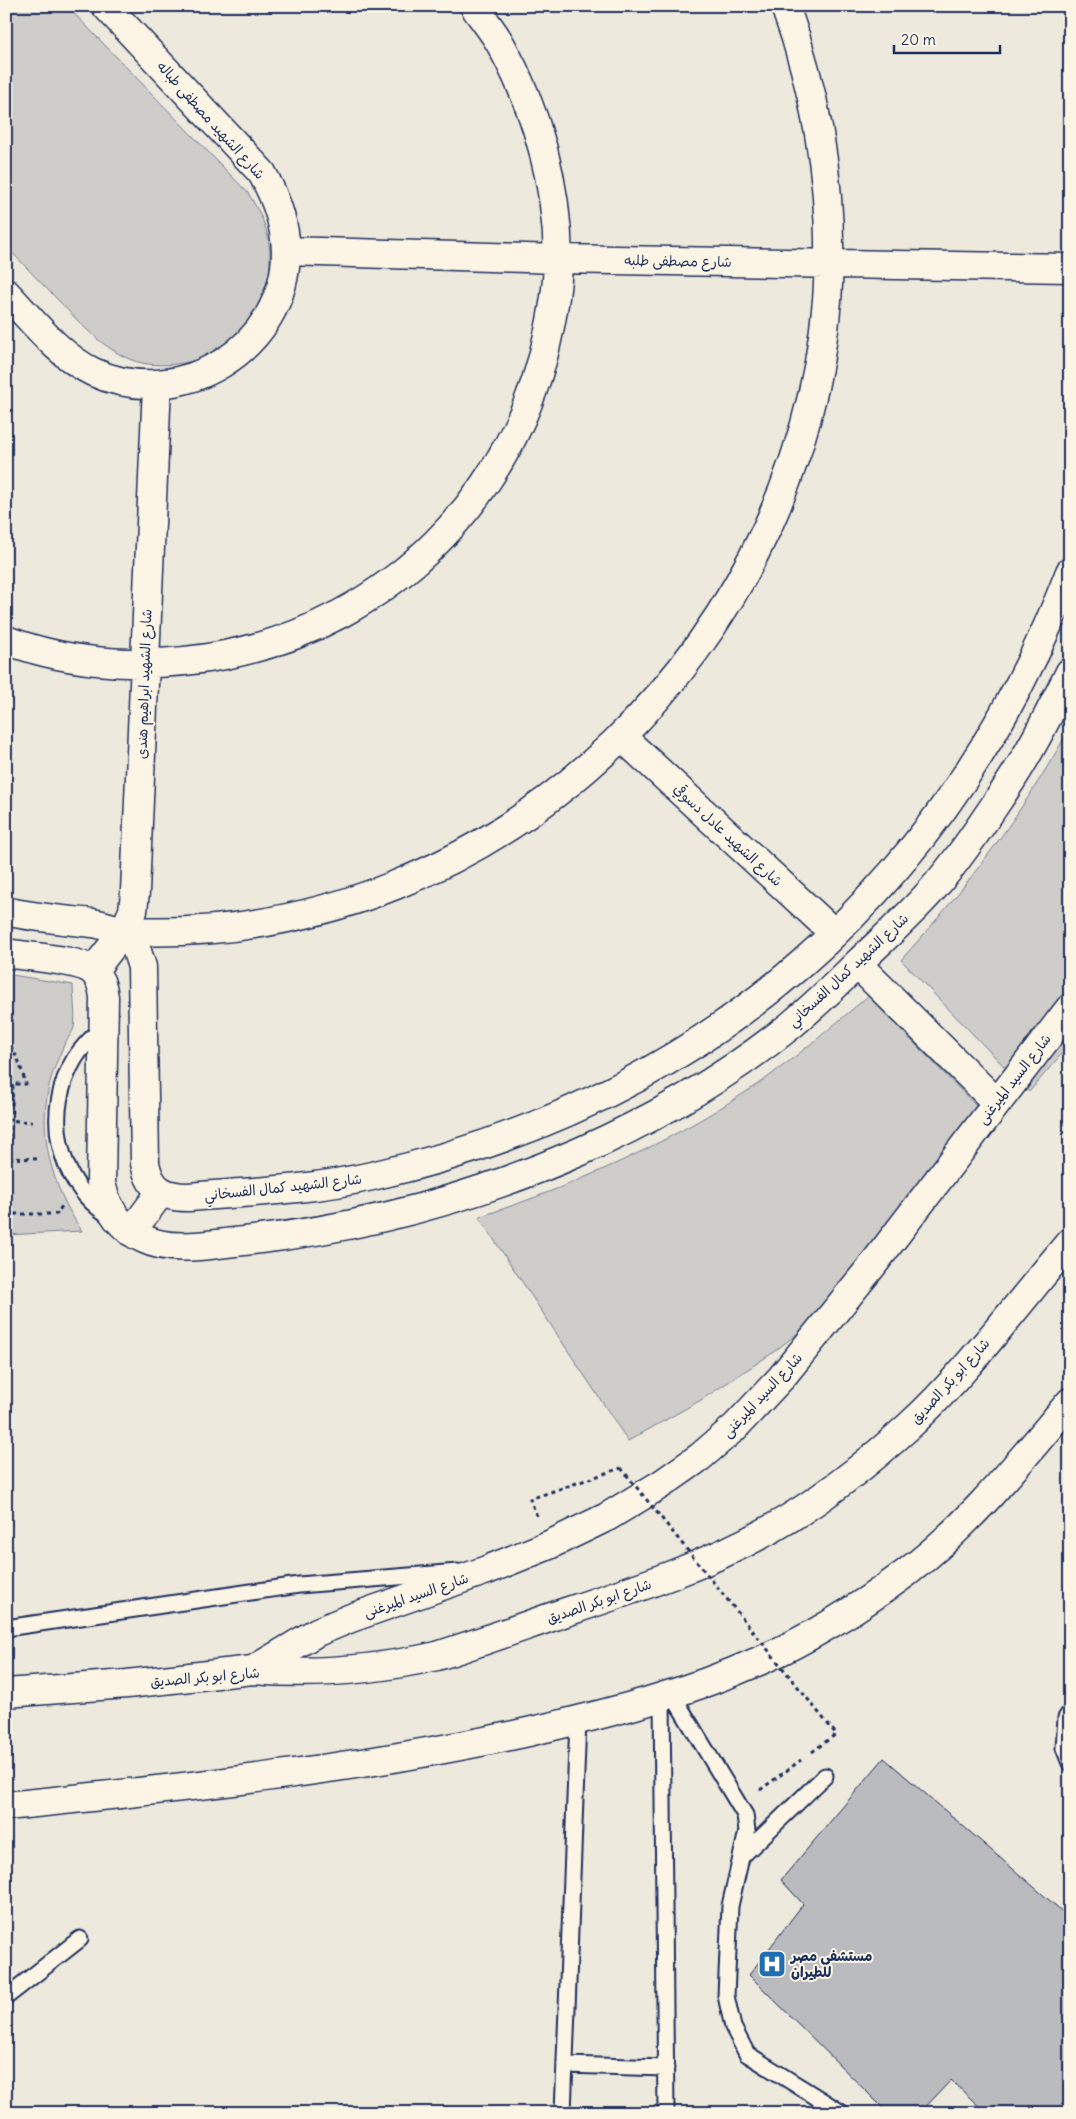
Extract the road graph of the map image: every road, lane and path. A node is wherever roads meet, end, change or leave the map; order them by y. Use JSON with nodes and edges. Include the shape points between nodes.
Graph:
{"nodes":[{"id":1,"x":106,"y":6,"type":"edge"},
{"id":2,"x":474,"y":6,"type":"edge"},
{"id":3,"x":785,"y":6,"type":"edge"},
{"id":4,"x":286,"y":251,"type":"junction"},
{"id":5,"x":558,"y":259,"type":"junction"},
{"id":6,"x":829,"y":265,"type":"junction"},
{"id":7,"x":1070,"y":268,"type":"edge"},
{"id":8,"x":6,"y":293,"type":"edge"},
{"id":9,"x":157,"y":385,"type":"junction"},
{"id":10,"x":1070,"y":572,"type":"edge"},
{"id":11,"x":6,"y":640,"type":"edge"},
{"id":12,"x":145,"y":663,"type":"junction"},
{"id":13,"x":1070,"y":672,"type":"edge"},
{"id":14,"x":622,"y":737,"type":"junction"},
{"id":15,"x":6,"y":911,"type":"edge"},
{"id":16,"x":124,"y":932,"type":"junction"},
{"id":17,"x":834,"y":933,"type":"junction"},
{"id":18,"x":6,"y":954,"type":"edge"},
{"id":19,"x":857,"y":964,"type":"junction"},
{"id":20,"x":93,"y":971,"type":"junction"},
{"id":21,"x":1070,"y":1008,"type":"edge"},
{"id":22,"x":104,"y":1027,"type":"junction"},
{"id":23,"x":6,"y":1039,"type":"edge"},
{"id":24,"x":996,"y":1102,"type":"junction"},
{"id":25,"x":9,"y":1158,"type":"junction"},
{"id":26,"x":46,"y":1159,"type":"dead end"},
{"id":27,"x":6,"y":1165,"type":"edge"},
{"id":28,"x":161,"y":1192,"type":"junction"},
{"id":29,"x":61,"y":1202,"type":"dead end"},
{"id":30,"x":6,"y":1214,"type":"edge"},
{"id":31,"x":124,"y":1227,"type":"junction"},
{"id":32,"x":1070,"y":1242,"type":"edge"},
{"id":33,"x":1070,"y":1402,"type":"edge"},
{"id":34,"x":530,"y":1499,"type":"dead end"},
{"id":35,"x":487,"y":1570,"type":"junction"},
{"id":36,"x":6,"y":1628,"type":"edge"},
{"id":37,"x":252,"y":1670,"type":"junction"},
{"id":38,"x":6,"y":1693,"type":"edge"},
{"id":39,"x":667,"y":1695,"type":"junction"},
{"id":40,"x":1070,"y":1712,"type":"edge"},
{"id":41,"x":578,"y":1720,"type":"junction"},
{"id":42,"x":1070,"y":1763,"type":"edge"},
{"id":43,"x":825,"y":1776,"type":"dead end"},
{"id":44,"x":758,"y":1792,"type":"dead end"},
{"id":45,"x":6,"y":1806,"type":"edge"},
{"id":46,"x":742,"y":1856,"type":"junction"},
{"id":47,"x":80,"y":1939,"type":"dead end"},
{"id":48,"x":6,"y":1996,"type":"edge"},
{"id":49,"x":565,"y":2065,"type":"junction"},
{"id":50,"x":666,"y":2068,"type":"junction"},
{"id":51,"x":563,"y":2113,"type":"edge"},
{"id":52,"x":666,"y":2113,"type":"edge"},
{"id":53,"x":842,"y":2113,"type":"edge"}],
"edges":[{"from":1,"to":4,"type":"main road","name":"شارع الشهيد مصطفى طباله","via":[[262,172],[282,220]]},
{"from":2,"to":5,"type":"main road","via":[[501,44],[524,93],[542,145],[554,199]]},
{"from":3,"to":6,"type":"main road","via":[[810,87],[821,143]]},
{"from":4,"to":5,"type":"main road","name":"شارع مصطفى طلبه"},
{"from":4,"to":9,"type":"main road","name":"شارع الشهيد مصطفى طباله","via":[[277,298],[249,342],[230,359],[207,372],[183,381]]},
{"from":5,"to":6,"type":"main road","name":"شارع مصطفى طلبه"},
{"from":5,"to":12,"type":"main road","via":[[554,307],[544,360],[526,411],[502,459],[472,504],[436,544],[396,579],[351,609],[302,633],[251,650],[199,660]]},
{"from":6,"to":7,"type":"main road","name":"شارع مصطفى طلبه"},
{"from":6,"to":14,"type":"main road","via":[[825,315],[812,394],[783,489],[760,543],[732,596],[699,646],[663,693]]},
{"from":8,"to":9,"type":"main road","name":"شارع الشهيد مصطفى طباله","via":[[73,360],[113,379]]},
{"from":9,"to":12,"type":"main road","name":"شارع الشهيد ابراهيم هندى"},
{"from":10,"to":17,"type":"main road","name":"شارع الشهيد كمال الفسخاني","via":[[1026,675],[966,778],[898,866]]},
{"from":11,"to":12,"type":"main road","via":[[56,654],[100,661]]},
{"from":12,"to":16,"type":"main road","name":"شارع الشهيد ابراهيم هندى","via":[[135,892],[133,911]]},
{"from":13,"to":19,"type":"main road","name":"شارع الشهيد كمال الفسخاني","via":[[1006,788],[968,844],[932,889]]},
{"from":14,"to":16,"type":"main road","via":[[571,783],[515,824],[456,858],[393,886],[328,908],[261,923],[192,931]]},
{"from":14,"to":17,"type":"main road","name":"شارع الشهيد عادل دسوقي"},
{"from":15,"to":16,"type":"main road","via":[[100,924]]},
{"from":16,"to":20,"type":"main road","name":"شارع الشهيد ابراهيم هندى"},
{"from":16,"to":28,"type":"main road","via":[[136,948],[142,967],[145,1163],[150,1180]]},
{"from":17,"to":28,"type":"main road","name":"شارع الشهيد كمال الفسخاني","via":[[790,975],[749,1007],[670,1058],[608,1094],[490,1144],[368,1177],[305,1187],[188,1197]]},
{"from":18,"to":20,"type":"main road","via":[[76,964]]},
{"from":19,"to":24,"type":"main road"},
{"from":19,"to":31,"type":"main road","name":"شارع الشهيد كمال الفسخاني","via":[[790,1025],[718,1078],[630,1127],[530,1172],[424,1207],[316,1232],[191,1246],[145,1240]]},
{"from":20,"to":22,"type":"main road","via":[[103,987]]},
{"from":21,"to":24,"type":"main road","name":"شارع السيد الميرغنى"},
{"from":22,"to":31,"type":"main road","via":[[101,1183],[104,1197]]},
{"from":22,"to":31,"type":"lane","via":[[88,1041],[66,1076],[59,1096],[58,1138],[64,1159],[85,1195]]},
{"from":23,"to":25,"type":"path","via":[[18,1059],[26,1084],[13,1084]]},
{"from":24,"to":35,"type":"main road","name":"شارع السيد الميرغنى","via":[[830,1318],[735,1427],[700,1457],[607,1517]]},
{"from":25,"to":26,"type":"path"},
{"from":25,"to":27,"type":"path"},
{"from":28,"to":31,"type":"main road"},
{"from":29,"to":30,"type":"path","via":[[62,1208],[57,1214]]},
{"from":32,"to":37,"type":"main road","name":"شارع ابو بكر الصديق","via":[[910,1425],[846,1480],[772,1529],[714,1558],[655,1581],[466,1647],[407,1663],[315,1673]]},
{"from":33,"to":39,"type":"main road","via":[[974,1513],[909,1570],[860,1605],[800,1641],[729,1674]]},
{"from":34,"to":44,"type":"path","bridge":true,"via":[[621,1468],[836,1734]]},
{"from":35,"to":36,"type":"lane","via":[[299,1585]]},
{"from":35,"to":37,"type":"main road","name":"شارع السيد الميرغنى","via":[[317,1632]]},
{"from":37,"to":38,"type":"main road","name":"شارع ابو بكر الصديق"},
{"from":39,"to":41,"type":"main road"},
{"from":39,"to":46,"type":"lane","via":[[746,1815],[747,1831]]},
{"from":39,"to":50,"type":"lane"},
{"from":40,"to":42,"type":"lane","via":[[1066,1718],[1064,1748]]},
{"from":41,"to":45,"type":"main road","via":[[455,1747],[332,1768]]},
{"from":41,"to":49,"type":"lane"},
{"from":43,"to":46,"type":"lane"},
{"from":46,"to":53,"type":"lane","via":[[730,1915],[726,1996],[733,2027],[747,2054]]},
{"from":47,"to":48,"type":"lane"},
{"from":49,"to":50,"type":"lane"},
{"from":49,"to":51,"type":"lane"},
{"from":50,"to":52,"type":"lane"}]}
